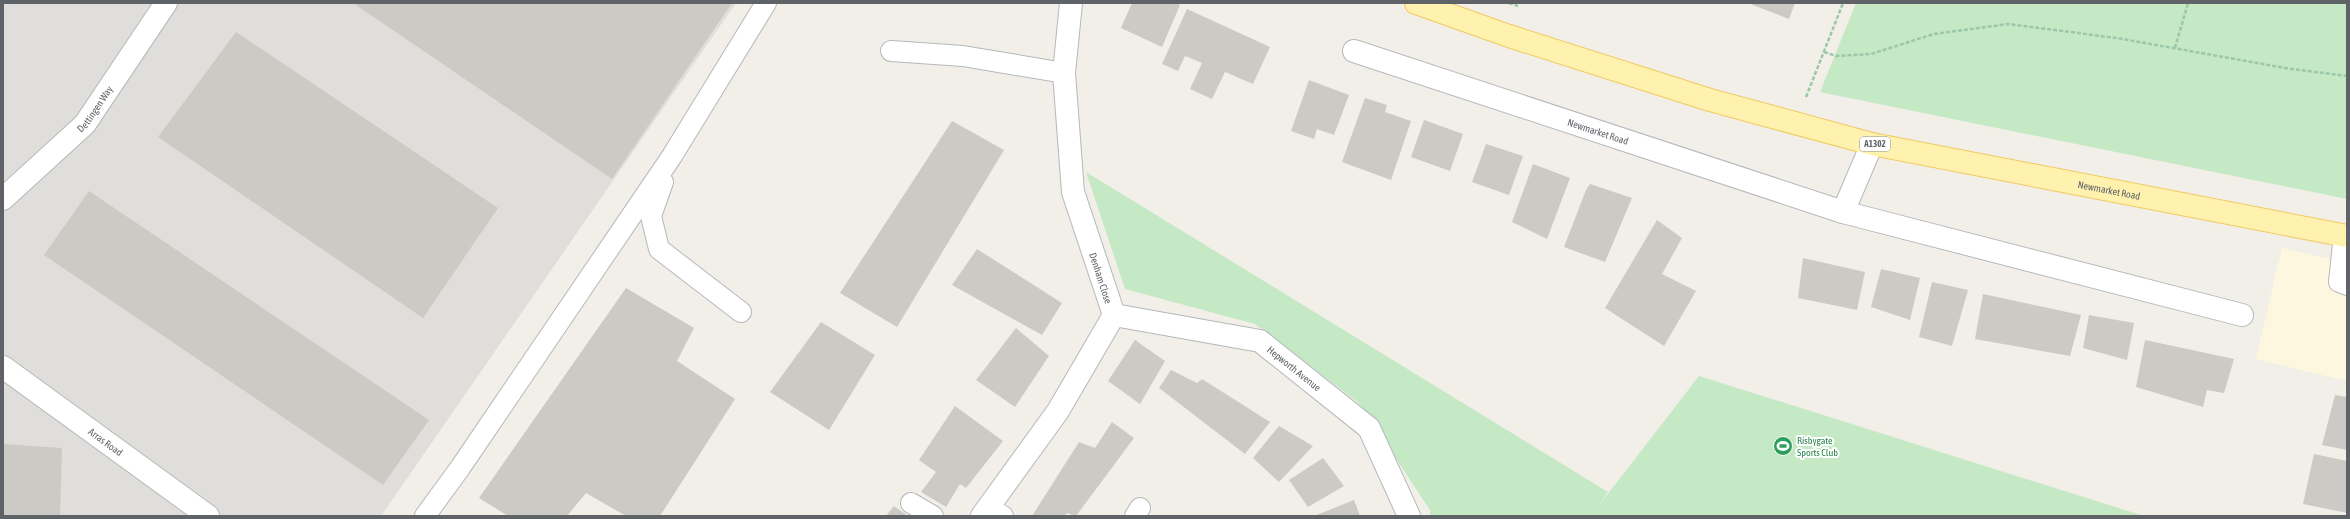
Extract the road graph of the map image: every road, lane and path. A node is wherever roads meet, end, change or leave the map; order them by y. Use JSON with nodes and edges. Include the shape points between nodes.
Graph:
{"nodes":[{"id":1,"x":166,"y":3,"type":"edge"},
{"id":2,"x":766,"y":3,"type":"edge"},
{"id":3,"x":1071,"y":3,"type":"edge"},
{"id":4,"x":1416,"y":3,"type":"edge"},
{"id":5,"x":1843,"y":3,"type":"edge"},
{"id":6,"x":2188,"y":3,"type":"edge"},
{"id":7,"x":2175,"y":48,"type":"junction"},
{"id":8,"x":891,"y":50,"type":"dead end"},
{"id":9,"x":1354,"y":50,"type":"dead end"},
{"id":10,"x":1824,"y":52,"type":"junction"},
{"id":11,"x":1064,"y":73,"type":"junction"},
{"id":12,"x":2347,"y":76,"type":"edge"},
{"id":13,"x":1796,"y":123,"type":"junction"},
{"id":14,"x":1872,"y":144,"type":"junction"},
{"id":15,"x":672,"y":156,"type":"junction"},
{"id":16,"x":3,"y":199,"type":"edge"},
{"id":17,"x":1843,"y":212,"type":"junction"},
{"id":18,"x":2346,"y":235,"type":"edge"},
{"id":19,"x":2347,"y":285,"type":"edge"},
{"id":20,"x":741,"y":312,"type":"dead end"},
{"id":21,"x":1114,"y":315,"type":"junction"},
{"id":22,"x":2242,"y":315,"type":"dead end"},
{"id":23,"x":3,"y":367,"type":"edge"},
{"id":24,"x":911,"y":503,"type":"dead end"},
{"id":25,"x":991,"y":513,"type":"edge"},
{"id":26,"x":208,"y":516,"type":"edge"},
{"id":27,"x":425,"y":516,"type":"edge"},
{"id":28,"x":933,"y":516,"type":"edge"},
{"id":29,"x":1409,"y":516,"type":"edge"}],
"edges":[{"from":1,"to":16,"type":"street","name":"Dettingen Way","via":[[85,124]]},
{"from":2,"to":15,"type":"lane"},
{"from":3,"to":11,"type":"street","name":"Denham Close"},
{"from":4,"to":13,"type":"main road","name":"Newmarket Road","number":"A1302","via":[[1509,36],[1703,98]]},
{"from":5,"to":10,"type":"path"},
{"from":6,"to":7,"type":"path"},
{"from":7,"to":10,"type":"path","via":[[2008,24],[1934,34],[1871,54],[1836,56]]},
{"from":7,"to":12,"type":"path","via":[[2285,68]]},
{"from":8,"to":11,"type":"lane","via":[[963,56]]},
{"from":9,"to":17,"type":"street","name":"Newmarket Road"},
{"from":10,"to":13,"type":"path"},
{"from":11,"to":21,"type":"street","name":"Denham Close","via":[[1073,192]]},
{"from":13,"to":14,"type":"main road","name":"Newmarket Road","number":"A1302"},
{"from":14,"to":17,"type":"street"},
{"from":14,"to":18,"type":"main road","name":"Newmarket Road","number":"A1302"},
{"from":15,"to":20,"type":"lane","via":[[651,216],[659,250]]},
{"from":15,"to":27,"type":"lane","via":[[465,462]]},
{"from":17,"to":22,"type":"street","name":"Newmarket Road"},
{"from":18,"to":19,"type":"lane","via":[[2339,282]]},
{"from":21,"to":25,"type":"street","name":"Denham Close","via":[[1058,411]]},
{"from":21,"to":29,"type":"street","name":"Hepworth Avenue","via":[[1260,341],[1369,428]]},
{"from":23,"to":26,"type":"street","name":"Arras Road"},
{"from":24,"to":28,"type":"lane"}]}
